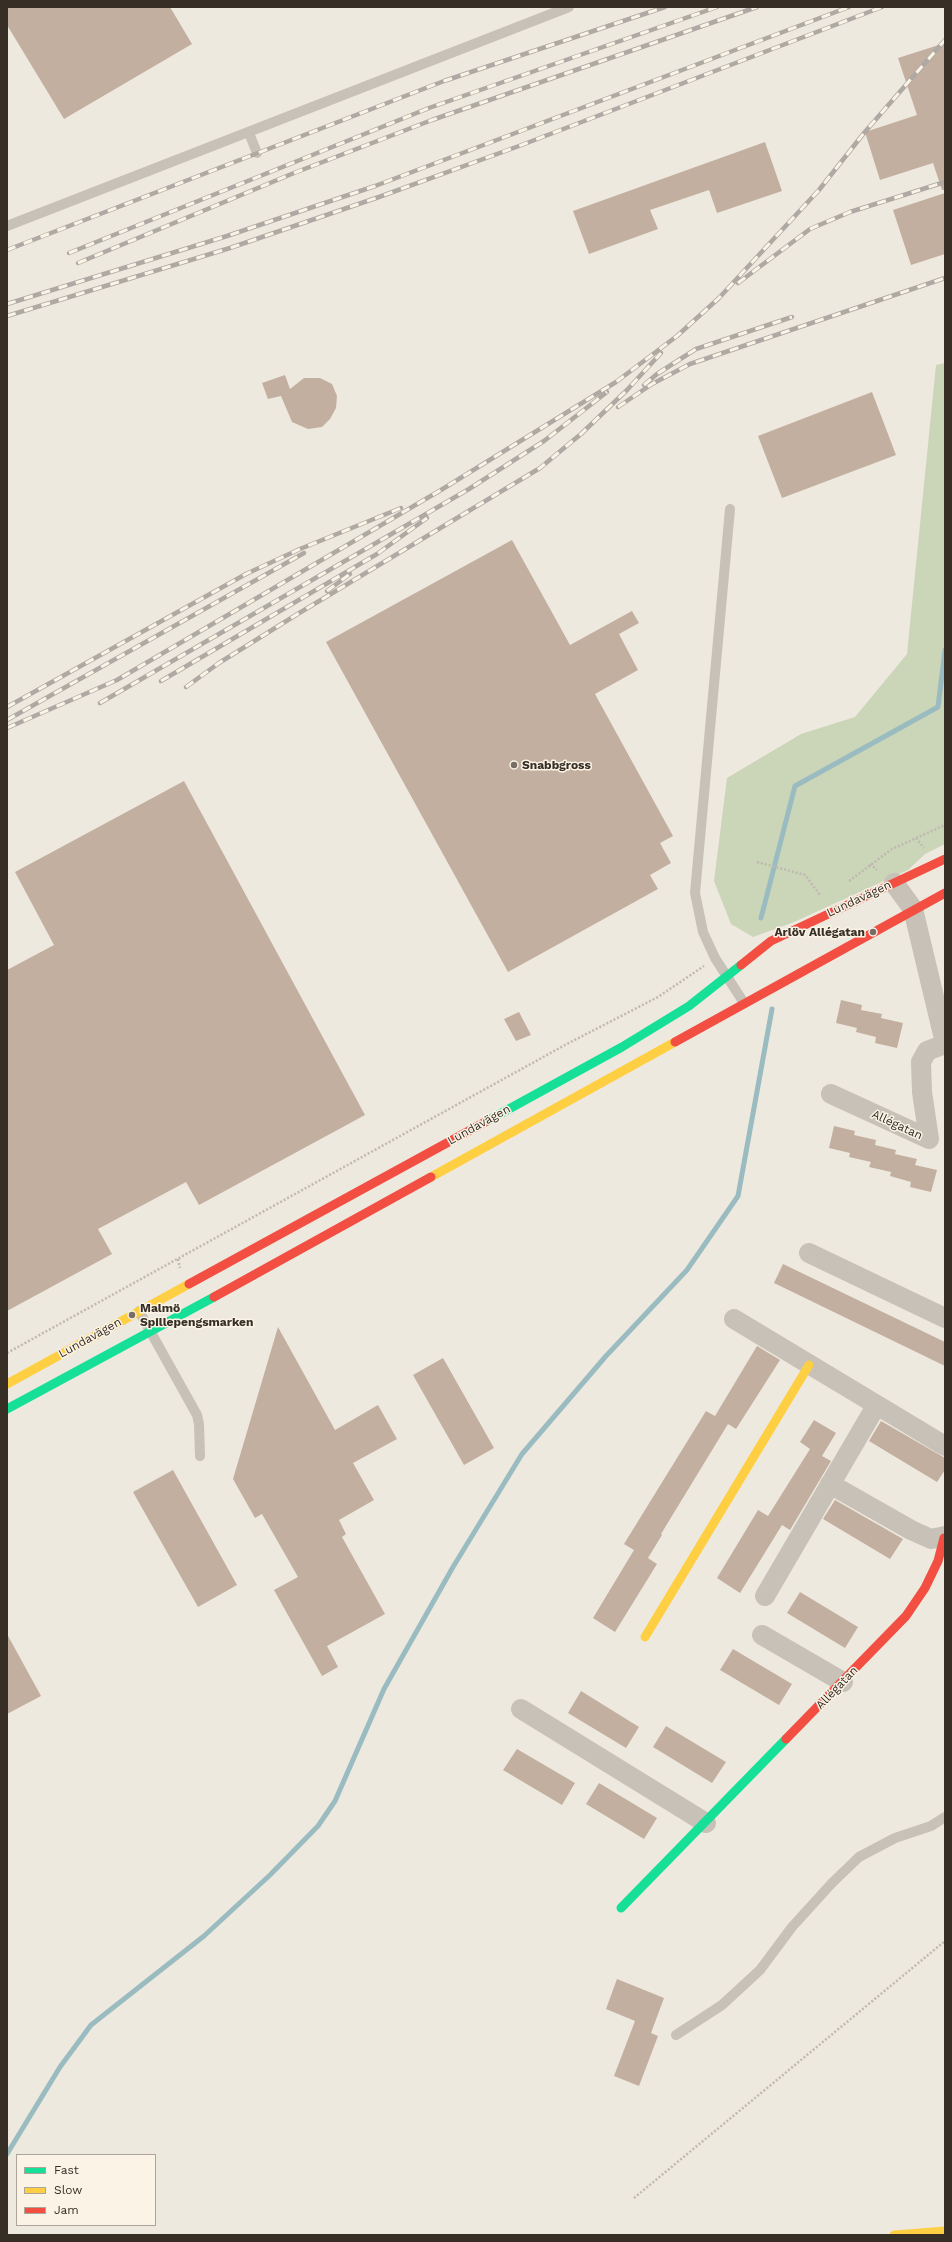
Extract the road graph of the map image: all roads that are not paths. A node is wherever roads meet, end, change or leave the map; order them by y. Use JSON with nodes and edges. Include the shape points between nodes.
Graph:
{"nodes":[{"id":1,"x":569,"y":7,"type":"edge"},
{"id":2,"x":249,"y":133,"type":"junction"},
{"id":3,"x":257,"y":153,"type":"dead end"},
{"id":4,"x":7,"y":226,"type":"edge"},
{"id":5,"x":730,"y":509,"type":"dead end"},
{"id":6,"x":945,"y":859,"type":"edge"},
{"id":7,"x":894,"y":883,"type":"junction"},
{"id":8,"x":945,"y":893,"type":"edge"},
{"id":9,"x":913,"y":910,"type":"junction"},
{"id":10,"x":726,"y":976,"type":"junction"},
{"id":11,"x":744,"y":1003,"type":"junction"},
{"id":12,"x":945,"y":1043,"type":"edge"},
{"id":13,"x":831,"y":1094,"type":"dead end"},
{"id":14,"x":809,"y":1254,"type":"dead end"},
{"id":15,"x":138,"y":1311,"type":"junction"},
{"id":16,"x":945,"y":1318,"type":"edge"},
{"id":17,"x":734,"y":1320,"type":"dead end"},
{"id":18,"x":150,"y":1332,"type":"junction"},
{"id":19,"x":809,"y":1365,"type":"junction"},
{"id":20,"x":7,"y":1384,"type":"edge"},
{"id":21,"x":876,"y":1406,"type":"junction"},
{"id":22,"x":7,"y":1409,"type":"edge"},
{"id":23,"x":945,"y":1446,"type":"edge"},
{"id":24,"x":200,"y":1456,"type":"dead end"},
{"id":25,"x":830,"y":1484,"type":"junction"},
{"id":26,"x":944,"y":1537,"type":"edge"},
{"id":27,"x":765,"y":1596,"type":"dead end"},
{"id":28,"x":762,"y":1634,"type":"dead end"},
{"id":29,"x":645,"y":1637,"type":"dead end"},
{"id":30,"x":843,"y":1682,"type":"junction"},
{"id":31,"x":521,"y":1710,"type":"dead end"},
{"id":32,"x":945,"y":1817,"type":"edge"},
{"id":33,"x":706,"y":1823,"type":"junction"},
{"id":34,"x":621,"y":1908,"type":"dead end"},
{"id":35,"x":676,"y":2036,"type":"dead end"},
{"id":36,"x":945,"y":2231,"type":"edge"},
{"id":37,"x":894,"y":2235,"type":"edge"}],
"edges":[{"from":1,"to":2,"type":"lane"},
{"from":2,"to":3,"type":"lane"},
{"from":2,"to":4,"type":"lane"},
{"from":5,"to":10,"type":"lane","via":[[695,893],[703,932]]},
{"from":6,"to":7,"type":"main road","name":"Lundavägen"},
{"from":7,"to":9,"type":"street","name":"Allégatan"},
{"from":7,"to":10,"type":"main road","name":"Lundavägen","via":[[770,941]]},
{"from":8,"to":9,"type":"main road","name":"Lundavägen"},
{"from":9,"to":11,"type":"main road","name":"Lundavägen"},
{"from":9,"to":12,"type":"street","name":"Allégatan"},
{"from":10,"to":11,"type":"lane"},
{"from":10,"to":15,"type":"main road","name":"Lundavägen","via":[[689,1006],[622,1047]]},
{"from":11,"to":18,"type":"main road","name":"Lundavägen"},
{"from":12,"to":13,"type":"street","name":"Allégatan","via":[[927,1051],[920,1062],[929,1139]]},
{"from":14,"to":16,"type":"street"},
{"from":15,"to":18,"type":"lane"},
{"from":15,"to":20,"type":"main road","name":"Lundavägen"},
{"from":17,"to":19,"type":"street"},
{"from":18,"to":22,"type":"main road","name":"Lundavägen"},
{"from":18,"to":24,"type":"lane","via":[[197,1415]]},
{"from":19,"to":21,"type":"street"},
{"from":19,"to":29,"type":"main road"},
{"from":21,"to":23,"type":"street"},
{"from":21,"to":25,"type":"street"},
{"from":25,"to":26,"type":"street","name":"Allégatan","via":[[911,1530],[931,1539]]},
{"from":25,"to":27,"type":"street"},
{"from":26,"to":30,"type":"main road","name":"Allégatan","via":[[938,1561],[925,1588],[906,1616]]},
{"from":28,"to":30,"type":"street"},
{"from":30,"to":33,"type":"main road","name":"Allégatan"},
{"from":31,"to":33,"type":"street"},
{"from":32,"to":35,"type":"lane","via":[[931,1826],[895,1838],[859,1857],[792,1927],[760,1970],[722,2005]]},
{"from":33,"to":34,"type":"main road","name":"Allégatan"},
{"from":36,"to":37,"type":"main road"}]}
